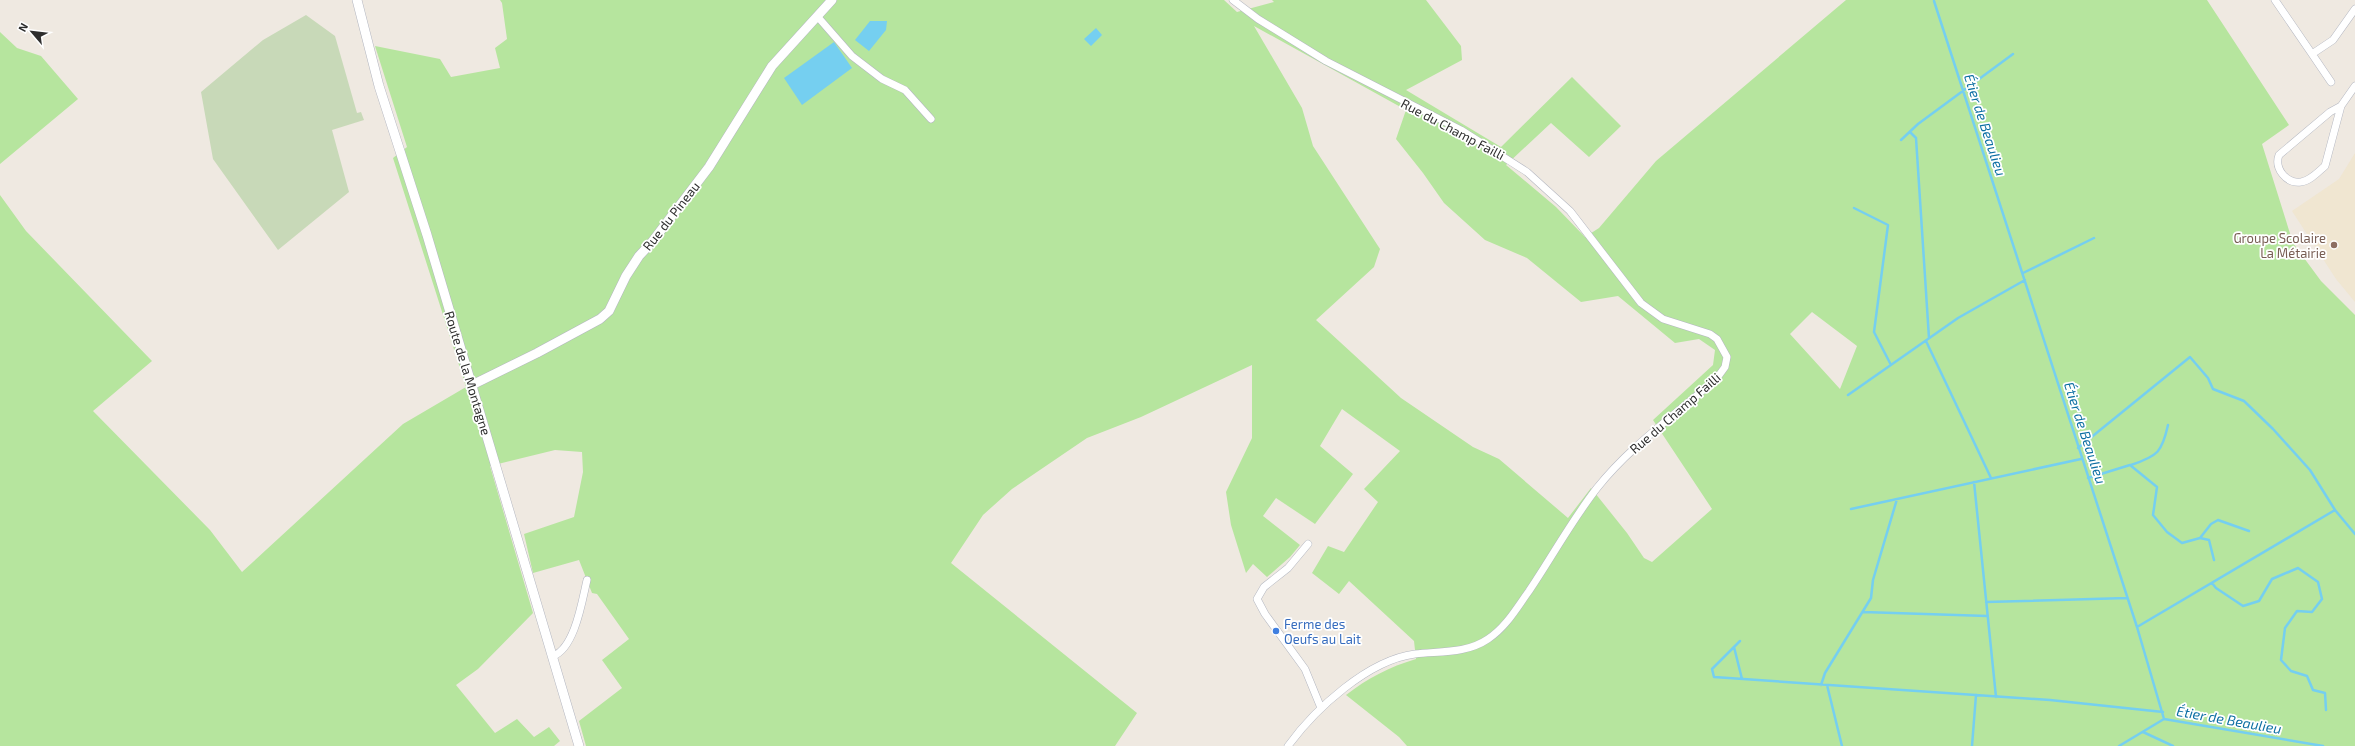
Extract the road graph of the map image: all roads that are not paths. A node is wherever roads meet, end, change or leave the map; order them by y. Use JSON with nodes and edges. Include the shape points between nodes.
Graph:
{"nodes":[{"id":1,"x":357,"y":0,"type":"edge"},
{"id":2,"x":832,"y":0,"type":"edge"},
{"id":3,"x":1233,"y":0,"type":"edge"},
{"id":4,"x":2276,"y":0,"type":"edge"},
{"id":5,"x":2355,"y":10,"type":"edge"},
{"id":6,"x":817,"y":16,"type":"junction"},
{"id":7,"x":2312,"y":54,"type":"junction"},
{"id":8,"x":2331,"y":82,"type":"dead end"},
{"id":9,"x":2355,"y":86,"type":"edge"},
{"id":10,"x":2341,"y":106,"type":"junction"},
{"id":11,"x":931,"y":119,"type":"dead end"},
{"id":12,"x":472,"y":385,"type":"junction"},
{"id":13,"x":1308,"y":544,"type":"dead end"},
{"id":14,"x":588,"y":580,"type":"dead end"},
{"id":15,"x":553,"y":656,"type":"junction"},
{"id":16,"x":1321,"y":708,"type":"junction"},
{"id":17,"x":579,"y":746,"type":"edge"},
{"id":18,"x":1288,"y":746,"type":"edge"}],
"edges":[{"from":1,"to":12,"type":"street","name":"Route de la Montagne","via":[[379,86]]},
{"from":2,"to":6,"type":"street","name":"Rue du Pineau"},
{"from":3,"to":16,"type":"street","name":"Rue du Champ Failli","via":[[1258,19],[1326,61],[1461,130],[1512,161],[1570,211],[1641,303],[1664,319],[1710,334],[1722,346],[1727,357],[1722,373],[1717,378],[1620,461],[1597,489],[1514,613],[1496,632],[1470,647],[1414,654],[1387,662]]},
{"from":4,"to":7,"type":"street"},
{"from":5,"to":7,"type":"street","via":[[2333,40]]},
{"from":6,"to":11,"type":"street","via":[[852,56],[882,79],[905,90]]},
{"from":6,"to":12,"type":"street","name":"Rue du Pineau","via":[[772,66],[709,167],[639,256],[609,311],[600,319]]},
{"from":7,"to":8,"type":"street"},
{"from":9,"to":10,"type":"street"},
{"from":10,"to":10,"type":"street","via":[[2330,112],[2279,155],[2278,168],[2283,176],[2295,182],[2302,182],[2325,166]]},
{"from":12,"to":15,"type":"street","name":"Route de la Montagne"},
{"from":13,"to":16,"type":"street","via":[[1288,568],[1264,587],[1257,599],[1305,669]]},
{"from":14,"to":15,"type":"street","via":[[575,628],[564,649]]},
{"from":15,"to":17,"type":"street","name":"Route de la Montagne"},
{"from":16,"to":18,"type":"street","name":"Rue du Champ Failli"}]}
